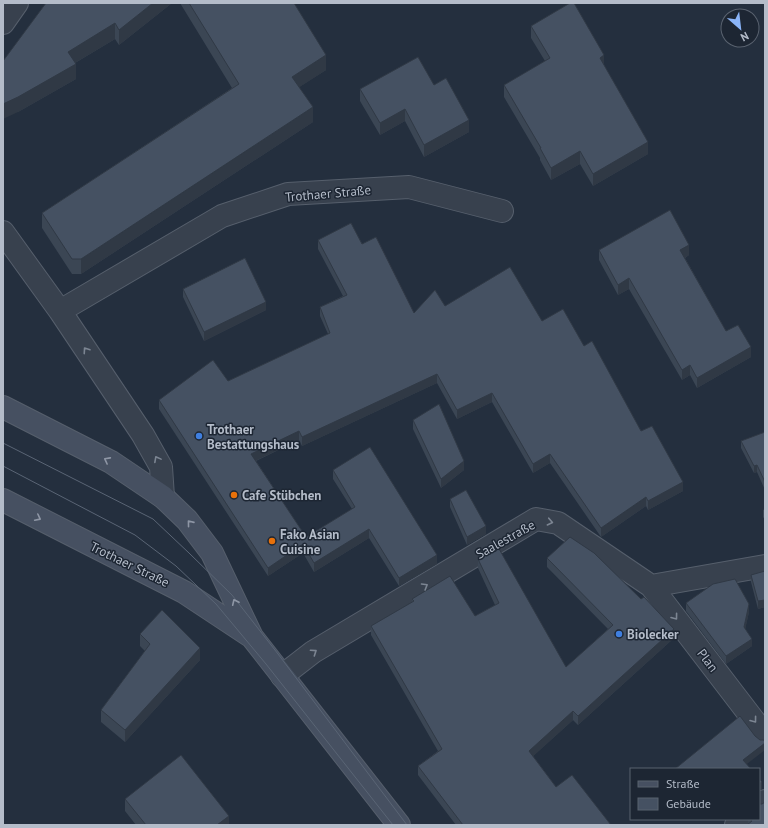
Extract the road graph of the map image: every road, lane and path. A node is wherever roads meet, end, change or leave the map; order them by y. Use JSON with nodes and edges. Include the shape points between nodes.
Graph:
{"nodes":[{"id":1,"x":17,"y":3,"type":"edge"},
{"id":2,"x":3,"y":23,"type":"edge"},
{"id":3,"x":502,"y":211,"type":"dead end"},
{"id":4,"x":3,"y":232,"type":"edge"},
{"id":5,"x":60,"y":310,"type":"junction"},
{"id":6,"x":3,"y":408,"type":"edge"},
{"id":7,"x":163,"y":497,"type":"junction"},
{"id":8,"x":3,"y":500,"type":"edge"},
{"id":9,"x":765,"y":566,"type":"edge"},
{"id":10,"x":651,"y":586,"type":"junction"},
{"id":11,"x":252,"y":637,"type":"junction"},
{"id":12,"x":282,"y":676,"type":"junction"},
{"id":13,"x":765,"y":735,"type":"edge"},
{"id":14,"x":399,"y":825,"type":"edge"}],
"edges":[{"from":1,"to":2,"type":"street"},
{"from":3,"to":5,"type":"street","name":"Trothaer Straße","via":[[409,187],[288,194],[222,216]]},
{"from":4,"to":5,"type":"street"},
{"from":7,"to":5,"type":"street","one_way":true,"via":[[161,467],[143,435]]},
{"from":7,"to":6,"type":"main road","name":"Trothaer Straße","one_way":true,"via":[[111,462]]},
{"from":11,"to":7,"type":"main road","name":"Trothaer Straße","one_way":true,"via":[[212,553],[187,520]]},
{"from":8,"to":11,"type":"main road","name":"Trothaer Straße","one_way":true,"via":[[184,592]]},
{"from":9,"to":10,"type":"street"},
{"from":12,"to":10,"type":"street","name":"Saalestraße","one_way":true,"via":[[313,652],[536,519],[558,523]]},
{"from":10,"to":13,"type":"street","name":"Plan","one_way":true},
{"from":11,"to":12,"type":"main road","name":"Trothaer Straße"},
{"from":12,"to":14,"type":"main road","name":"Trothaer Straße"}]}
